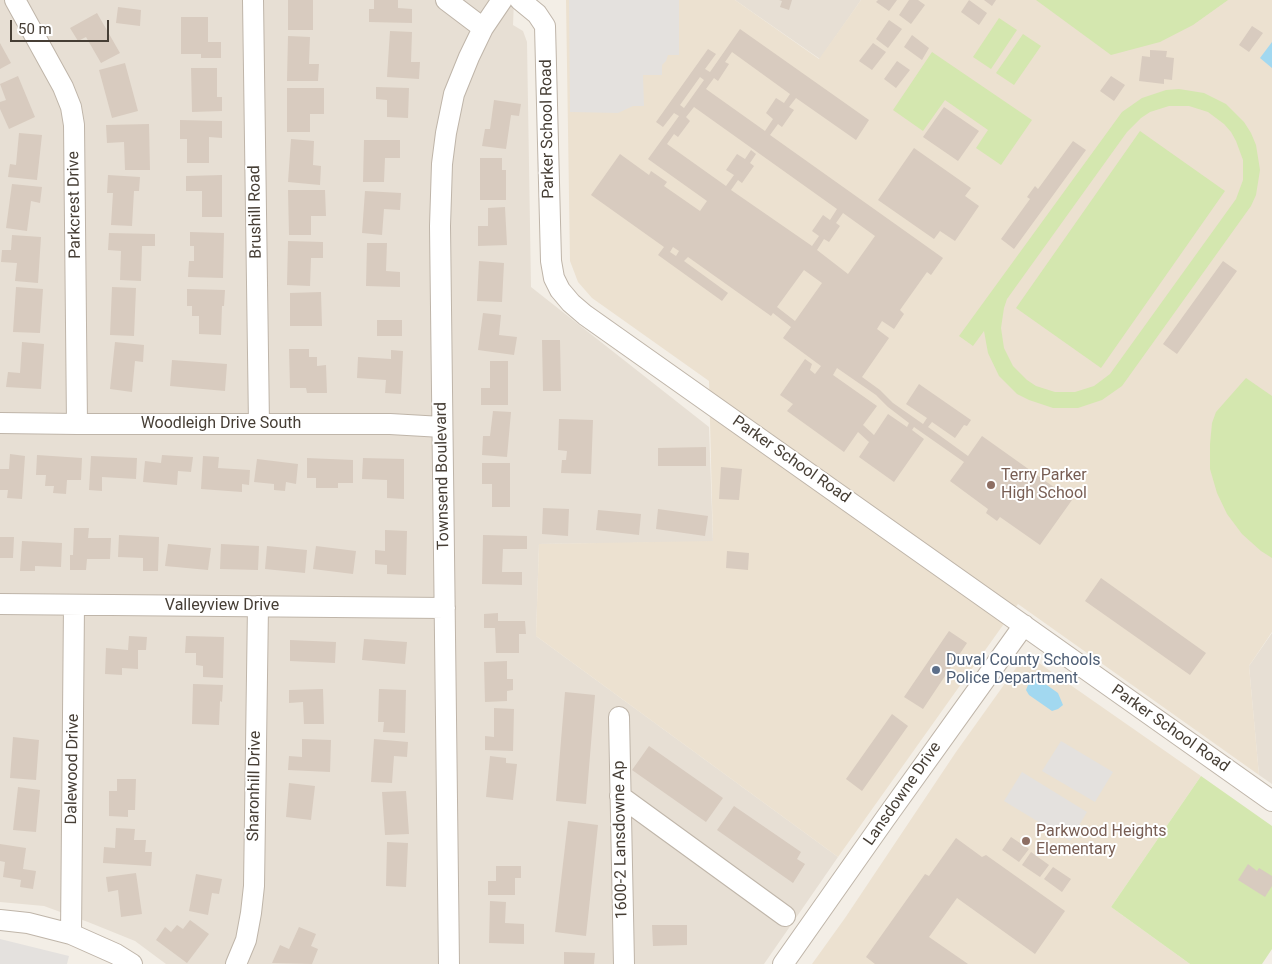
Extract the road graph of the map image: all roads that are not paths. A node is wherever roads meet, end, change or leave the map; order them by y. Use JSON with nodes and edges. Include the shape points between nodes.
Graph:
{"nodes":[{"id":1,"x":15,"y":0,"type":"edge"},
{"id":2,"x":253,"y":0,"type":"edge"},
{"id":3,"x":446,"y":0,"type":"edge"},
{"id":4,"x":502,"y":0,"type":"edge"},
{"id":5,"x":520,"y":0,"type":"edge"},
{"id":6,"x":483,"y":28,"type":"junction"},
{"id":7,"x":0,"y":423,"type":"edge"},
{"id":8,"x":78,"y":424,"type":"junction"},
{"id":9,"x":259,"y":424,"type":"junction"},
{"id":10,"x":442,"y":427,"type":"junction"},
{"id":11,"x":0,"y":604,"type":"edge"},
{"id":12,"x":74,"y":605,"type":"junction"},
{"id":13,"x":258,"y":606,"type":"junction"},
{"id":14,"x":445,"y":608,"type":"junction"},
{"id":15,"x":1024,"y":625,"type":"junction"},
{"id":16,"x":619,"y":717,"type":"dead end"},
{"id":17,"x":620,"y":796,"type":"junction"},
{"id":18,"x":1272,"y":801,"type":"edge"},
{"id":19,"x":785,"y":916,"type":"dead end"},
{"id":20,"x":0,"y":920,"type":"edge"},
{"id":21,"x":71,"y":934,"type":"junction"},
{"id":22,"x":132,"y":964,"type":"edge"},
{"id":23,"x":236,"y":964,"type":"edge"},
{"id":24,"x":449,"y":964,"type":"edge"},
{"id":25,"x":624,"y":964,"type":"edge"},
{"id":26,"x":783,"y":964,"type":"edge"}],
"edges":[{"from":1,"to":8,"type":"street","name":"Parkcrest Drive","via":[[63,86],[74,126]]},
{"from":2,"to":9,"type":"street","name":"Brushill Road"},
{"from":3,"to":6,"type":"street"},
{"from":4,"to":6,"type":"street","name":"Townsend Boulevard"},
{"from":5,"to":15,"type":"street","name":"Parker School Road","via":[[537,14],[545,26],[551,261],[554,278],[570,303]]},
{"from":6,"to":10,"type":"street","name":"Townsend Boulevard","via":[[454,94],[442,164]]},
{"from":7,"to":8,"type":"street","name":"Woodleigh Drive South"},
{"from":8,"to":9,"type":"street","name":"Woodleigh Drive South"},
{"from":9,"to":10,"type":"street","name":"Woodleigh Drive South"},
{"from":10,"to":14,"type":"street","name":"Townsend Boulevard"},
{"from":11,"to":12,"type":"street","name":"Valleyview Drive"},
{"from":12,"to":13,"type":"street","name":"Valleyview Drive"},
{"from":12,"to":21,"type":"street","name":"Dalewood Drive"},
{"from":13,"to":14,"type":"street","name":"Valleyview Drive"},
{"from":13,"to":23,"type":"street","name":"Sharonhill Drive","via":[[254,886],[246,940]]},
{"from":14,"to":24,"type":"street","name":"Townsend Boulevard"},
{"from":15,"to":18,"type":"street","name":"Parker School Road"},
{"from":15,"to":26,"type":"street","name":"Lansdowne Drive"},
{"from":16,"to":17,"type":"street","name":"1600-2 Lansdowne Ap"},
{"from":17,"to":19,"type":"street"},
{"from":17,"to":25,"type":"street","name":"1600-2 Lansdowne Ap"},
{"from":20,"to":21,"type":"street"},
{"from":21,"to":22,"type":"street"}]}
